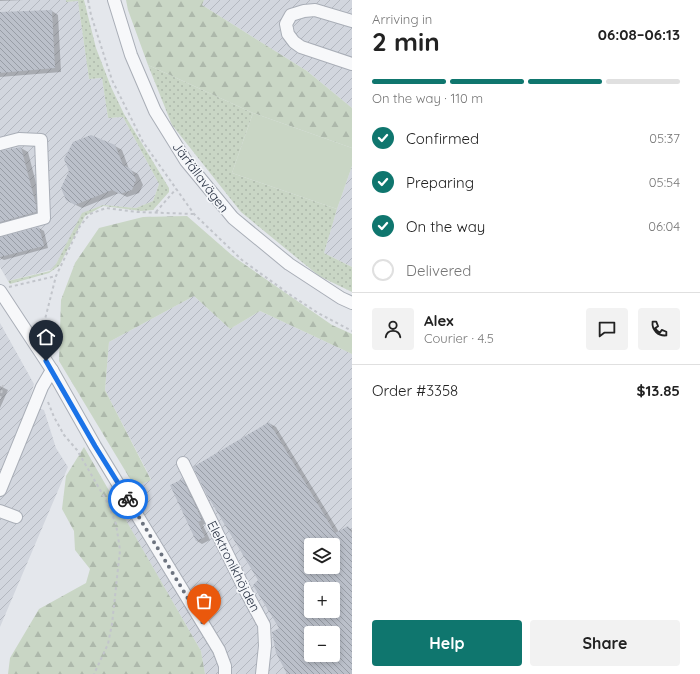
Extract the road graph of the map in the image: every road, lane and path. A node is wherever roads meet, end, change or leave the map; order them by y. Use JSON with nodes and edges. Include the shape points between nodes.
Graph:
{"nodes":[{"id":1,"x":114,"y":0,"type":"edge"},
{"id":2,"x":352,"y":21,"type":"edge"},
{"id":3,"x":352,"y":64,"type":"edge"},
{"id":4,"x":0,"y":144,"type":"edge"},
{"id":5,"x":176,"y":189,"type":"dead end"},
{"id":6,"x":156,"y":213,"type":"junction"},
{"id":7,"x":194,"y":214,"type":"dead end"},
{"id":8,"x":0,"y":230,"type":"edge"},
{"id":9,"x":56,"y":276,"type":"junction"},
{"id":10,"x":4,"y":289,"type":"edge"},
{"id":11,"x":352,"y":303,"type":"edge"},
{"id":12,"x":34,"y":343,"type":"junction"},
{"id":13,"x":52,"y":370,"type":"junction"},
{"id":14,"x":3,"y":385,"type":"dead end"},
{"id":15,"x":42,"y":387,"type":"junction"},
{"id":16,"x":0,"y":399,"type":"edge"},
{"id":17,"x":183,"y":463,"type":"dead end"},
{"id":18,"x":0,"y":490,"type":"edge"},
{"id":19,"x":0,"y":511,"type":"edge"},
{"id":20,"x":16,"y":517,"type":"dead end"},
{"id":21,"x":94,"y":674,"type":"edge"},
{"id":22,"x":226,"y":674,"type":"edge"},
{"id":23,"x":262,"y":674,"type":"edge"}],
"edges":[{"from":1,"to":11,"type":"street","name":"Järfällavägen","via":[[131,55],[155,111],[186,161],[233,218],[289,264]]},
{"from":2,"to":3,"type":"street","via":[[315,10],[291,15],[286,24],[288,34],[301,48]]},
{"from":4,"to":8,"type":"street","via":[[19,139],[41,140],[44,218]]},
{"from":5,"to":6,"type":"path"},
{"from":6,"to":7,"type":"path"},
{"from":6,"to":9,"type":"path","via":[[106,208],[90,214],[80,226]]},
{"from":9,"to":10,"type":"path"},
{"from":9,"to":12,"type":"path","via":[[40,336]]},
{"from":10,"to":12,"type":"street"},
{"from":12,"to":13,"type":"street"},
{"from":13,"to":15,"type":"street"},
{"from":13,"to":22,"type":"street","via":[[95,446],[220,650]]},
{"from":14,"to":16,"type":"path"},
{"from":15,"to":18,"type":"street"},
{"from":15,"to":21,"type":"path","via":[[54,417],[106,500],[116,524],[120,550],[112,624],[108,644]]},
{"from":17,"to":23,"type":"street","name":"Elektronikhöjden","via":[[264,625]]},
{"from":19,"to":20,"type":"street"}]}
